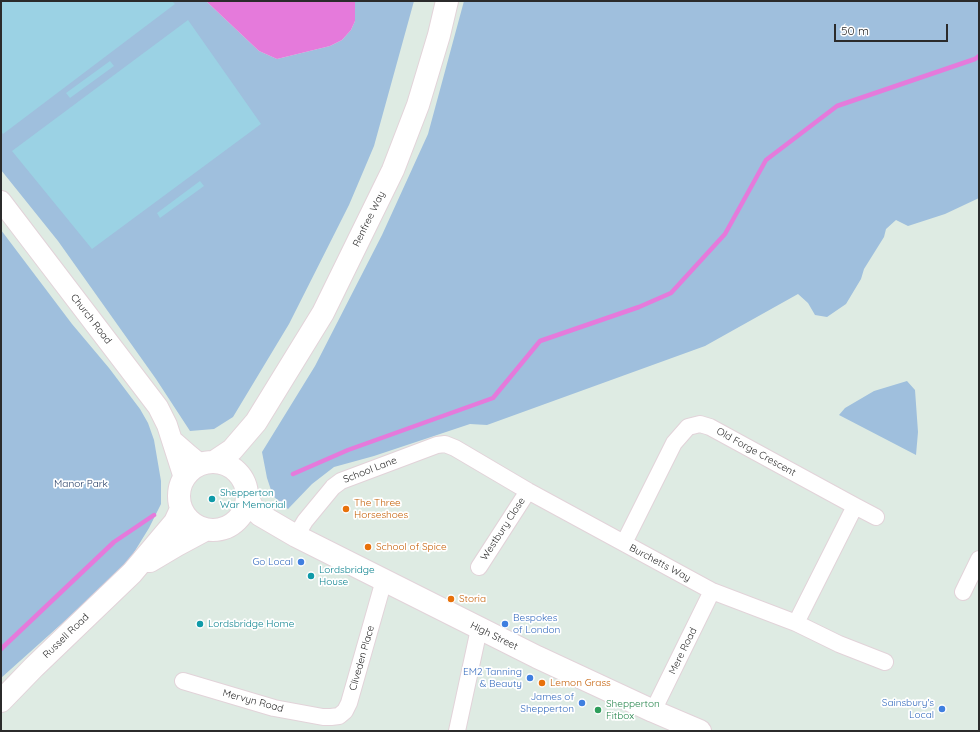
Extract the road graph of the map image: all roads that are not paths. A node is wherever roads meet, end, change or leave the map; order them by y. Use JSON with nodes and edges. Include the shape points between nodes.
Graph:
{"nodes":[{"id":1,"x":447,"y":1,"type":"edge"},
{"id":2,"x":1,"y":201,"type":"edge"},
{"id":3,"x":256,"y":422,"type":"junction"},
{"id":4,"x":173,"y":441,"type":"junction"},
{"id":5,"x":445,"y":444,"type":"joint"},
{"id":6,"x":207,"y":463,"type":"junction"},
{"id":7,"x":240,"y":474,"type":"junction"},
{"id":8,"x":184,"y":478,"type":"junction"},
{"id":9,"x":528,"y":491,"type":"junction"},
{"id":10,"x":248,"y":498,"type":"junction"},
{"id":11,"x":855,"y":506,"type":"junction"},
{"id":12,"x":181,"y":509,"type":"junction"},
{"id":13,"x":876,"y":517,"type":"dead end"},
{"id":14,"x":233,"y":525,"type":"junction"},
{"id":15,"x":205,"y":530,"type":"junction"},
{"id":16,"x":293,"y":534,"type":"junction"},
{"id":17,"x":624,"y":543,"type":"junction"},
{"id":18,"x":979,"y":559,"type":"edge"},
{"id":19,"x":479,"y":567,"type":"dead end"},
{"id":20,"x":132,"y":573,"type":"junction"},
{"id":21,"x":384,"y":580,"type":"junction"},
{"id":22,"x":712,"y":591,"type":"junction"},
{"id":23,"x":963,"y":592,"type":"dead end"},
{"id":24,"x":796,"y":623,"type":"junction"},
{"id":25,"x":479,"y":629,"type":"junction"},
{"id":26,"x":885,"y":662,"type":"dead end"},
{"id":27,"x":183,"y":681,"type":"dead end"},
{"id":28,"x":1,"y":700,"type":"edge"},
{"id":29,"x":653,"y":711,"type":"junction"},
{"id":30,"x":323,"y":717,"type":"joint"},
{"id":31,"x":458,"y":731,"type":"edge"},
{"id":32,"x":700,"y":731,"type":"edge"}],
"edges":[{"from":1,"to":3,"type":"main road","name":"Renfree Way","via":[[418,105],[392,170],[322,313]]},
{"from":2,"to":4,"type":"street","name":"Church Road","via":[[158,407]]},
{"from":3,"to":6,"type":"main road","name":"Renfree Way","via":[[232,450]]},
{"from":3,"to":7,"type":"main road","name":"Renfree Way","via":[[243,455]]},
{"from":4,"to":6,"type":"street","name":"Church Road","via":[[189,456]]},
{"from":4,"to":8,"type":"street","name":"Church Road"},
{"from":5,"to":9,"type":"street","name":"Burchetts Way"},
{"from":5,"to":16,"type":"street","name":"School Lane","via":[[341,481],[333,486]]},
{"from":6,"to":7,"type":"main road","via":[[224,463]]},
{"from":6,"to":8,"type":"main road","via":[[190,470]]},
{"from":7,"to":10,"type":"main road"},
{"from":8,"to":12,"type":"main road","via":[[179,497]]},
{"from":9,"to":17,"type":"street","name":"Burchetts Way"},
{"from":9,"to":19,"type":"street","name":"Westbury Close"},
{"from":10,"to":14,"type":"main road","via":[[240,519]]},
{"from":10,"to":16,"type":"main road","name":"High Street","via":[[260,515]]},
{"from":11,"to":13,"type":"street","name":"Old Forge Crescent"},
{"from":11,"to":17,"type":"street","name":"Old Forge Crescent","via":[[710,427],[700,424],[688,427],[674,443]]},
{"from":11,"to":24,"type":"street"},
{"from":12,"to":15,"type":"main road","via":[[197,527]]},
{"from":12,"to":20,"type":"main road","name":"Russell Road","via":[[175,522]]},
{"from":14,"to":15,"type":"main road"},
{"from":14,"to":16,"type":"main road","name":"High Street","via":[[242,524]]},
{"from":15,"to":20,"type":"main road","name":"Russell Road"},
{"from":16,"to":21,"type":"main road","name":"High Street"},
{"from":17,"to":22,"type":"street","name":"Burchetts Way"},
{"from":18,"to":23,"type":"street"},
{"from":20,"to":28,"type":"main road","name":"Russell Road"},
{"from":21,"to":25,"type":"main road","name":"High Street"},
{"from":21,"to":30,"type":"street","name":"Cliveden Place","via":[[349,703],[339,716]]},
{"from":22,"to":24,"type":"street","name":"Burchetts Way"},
{"from":22,"to":29,"type":"street","name":"Mere Road"},
{"from":24,"to":26,"type":"street","name":"Burchetts Way"},
{"from":25,"to":29,"type":"main road","name":"High Street"},
{"from":25,"to":31,"type":"street"},
{"from":27,"to":30,"type":"street","name":"Mervyn Road","via":[[274,708]]},
{"from":29,"to":32,"type":"main road","name":"High Street"}]}
